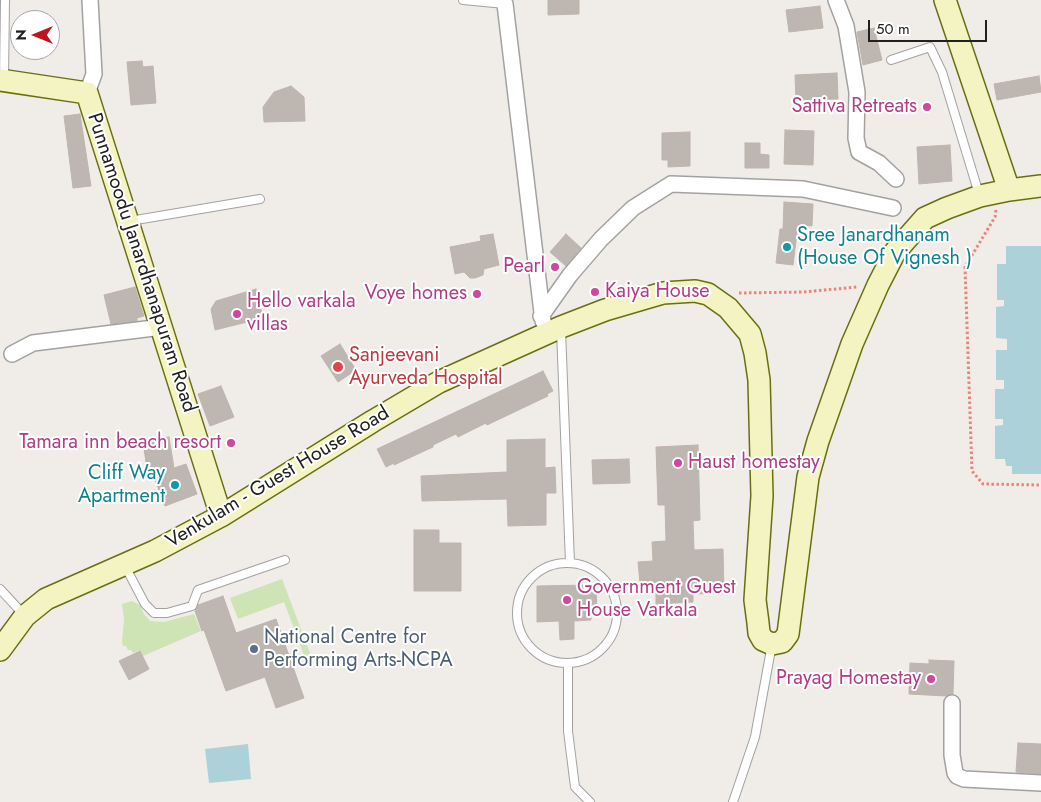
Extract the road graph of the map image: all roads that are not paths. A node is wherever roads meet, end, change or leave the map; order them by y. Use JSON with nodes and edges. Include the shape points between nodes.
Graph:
{"nodes":[{"id":1,"x":5,"y":0,"type":"edge"},
{"id":2,"x":90,"y":0,"type":"edge"},
{"id":3,"x":463,"y":0,"type":"edge"},
{"id":4,"x":836,"y":0,"type":"edge"},
{"id":5,"x":945,"y":0,"type":"edge"},
{"id":6,"x":505,"y":2,"type":"edge"},
{"id":7,"x":891,"y":60,"type":"dead end"},
{"id":8,"x":2,"y":80,"type":"edge"},
{"id":9,"x":87,"y":93,"type":"junction"},
{"id":10,"x":896,"y":179,"type":"dead end"},
{"id":11,"x":1041,"y":186,"type":"edge"},
{"id":12,"x":996,"y":193,"type":"junction"},
{"id":13,"x":260,"y":199,"type":"dead end"},
{"id":14,"x":893,"y":208,"type":"dead end"},
{"id":15,"x":128,"y":221,"type":"junction"},
{"id":16,"x":550,"y":326,"type":"junction"},
{"id":17,"x":162,"y":328,"type":"junction"},
{"id":18,"x":12,"y":354,"type":"dead end"},
{"id":19,"x":221,"y":516,"type":"junction"},
{"id":20,"x":285,"y":560,"type":"dead end"},
{"id":21,"x":570,"y":563,"type":"junction"},
{"id":22,"x":124,"y":564,"type":"junction"},
{"id":23,"x":0,"y":589,"type":"edge"},
{"id":24,"x":25,"y":616,"type":"junction"},
{"id":25,"x":768,"y":642,"type":"junction"},
{"id":26,"x":0,"y":650,"type":"edge"},
{"id":27,"x":568,"y":663,"type":"junction"},
{"id":28,"x":952,"y":703,"type":"dead end"},
{"id":29,"x":1041,"y":783,"type":"edge"},
{"id":30,"x":590,"y":802,"type":"edge"},
{"id":31,"x":733,"y":802,"type":"edge"}],
"edges":[{"from":1,"to":8,"type":"lane"},
{"from":2,"to":9,"type":"street","via":[[94,74]]},
{"from":3,"to":6,"type":"lane"},
{"from":4,"to":10,"type":"street","via":[[846,26],[857,92],[856,138],[859,152],[879,163]]},
{"from":5,"to":12,"type":"main road"},
{"from":6,"to":16,"type":"street"},
{"from":7,"to":12,"type":"lane","via":[[930,47]]},
{"from":8,"to":9,"type":"main road","name":"Punnamoodu Janardhanapuram Road"},
{"from":9,"to":15,"type":"main road","name":"Punnamoodu Janardhanapuram Road"},
{"from":11,"to":12,"type":"main road"},
{"from":12,"to":25,"type":"main road","via":[[925,218],[895,252],[878,284],[852,344],[808,477],[788,634],[782,642]]},
{"from":13,"to":15,"type":"lane"},
{"from":14,"to":16,"type":"street","via":[[803,188],[671,184],[633,208],[570,275]]},
{"from":15,"to":17,"type":"main road","name":"Punnamoodu Janardhanapuram Road"},
{"from":16,"to":19,"type":"main road","name":"Venkulam - Guest House Road","via":[[439,382]]},
{"from":16,"to":21,"type":"lane"},
{"from":16,"to":25,"type":"main road","name":"Venkulam - Guest House Road","via":[[663,293],[695,291],[708,294],[728,308],[750,334],[760,380],[762,496],[756,600],[759,633]]},
{"from":17,"to":18,"type":"street","via":[[34,343]]},
{"from":17,"to":19,"type":"main road","name":"Punnamoodu Janardhanapuram Road"},
{"from":19,"to":22,"type":"main road","name":"Venkulam - Guest House Road"},
{"from":20,"to":22,"type":"lane","via":[[198,590],[192,606],[166,613],[154,613],[145,604]]},
{"from":21,"to":27,"type":"lane","via":[[585,566],[599,574],[609,586],[617,616],[614,631],[606,645],[594,656]]},
{"from":21,"to":27,"type":"lane","via":[[553,565],[538,572],[522,593],[517,618],[531,648],[545,659]]},
{"from":22,"to":24,"type":"main road","name":"Venkulam - Guest House Road","via":[[46,599]]},
{"from":23,"to":24,"type":"lane"},
{"from":24,"to":26,"type":"main road","name":"Venkulam - Guest House Road"},
{"from":25,"to":31,"type":"lane","via":[[756,737]]},
{"from":27,"to":30,"type":"lane","via":[[568,731],[575,786]]},
{"from":28,"to":29,"type":"street","via":[[954,774],[964,779]]}]}
